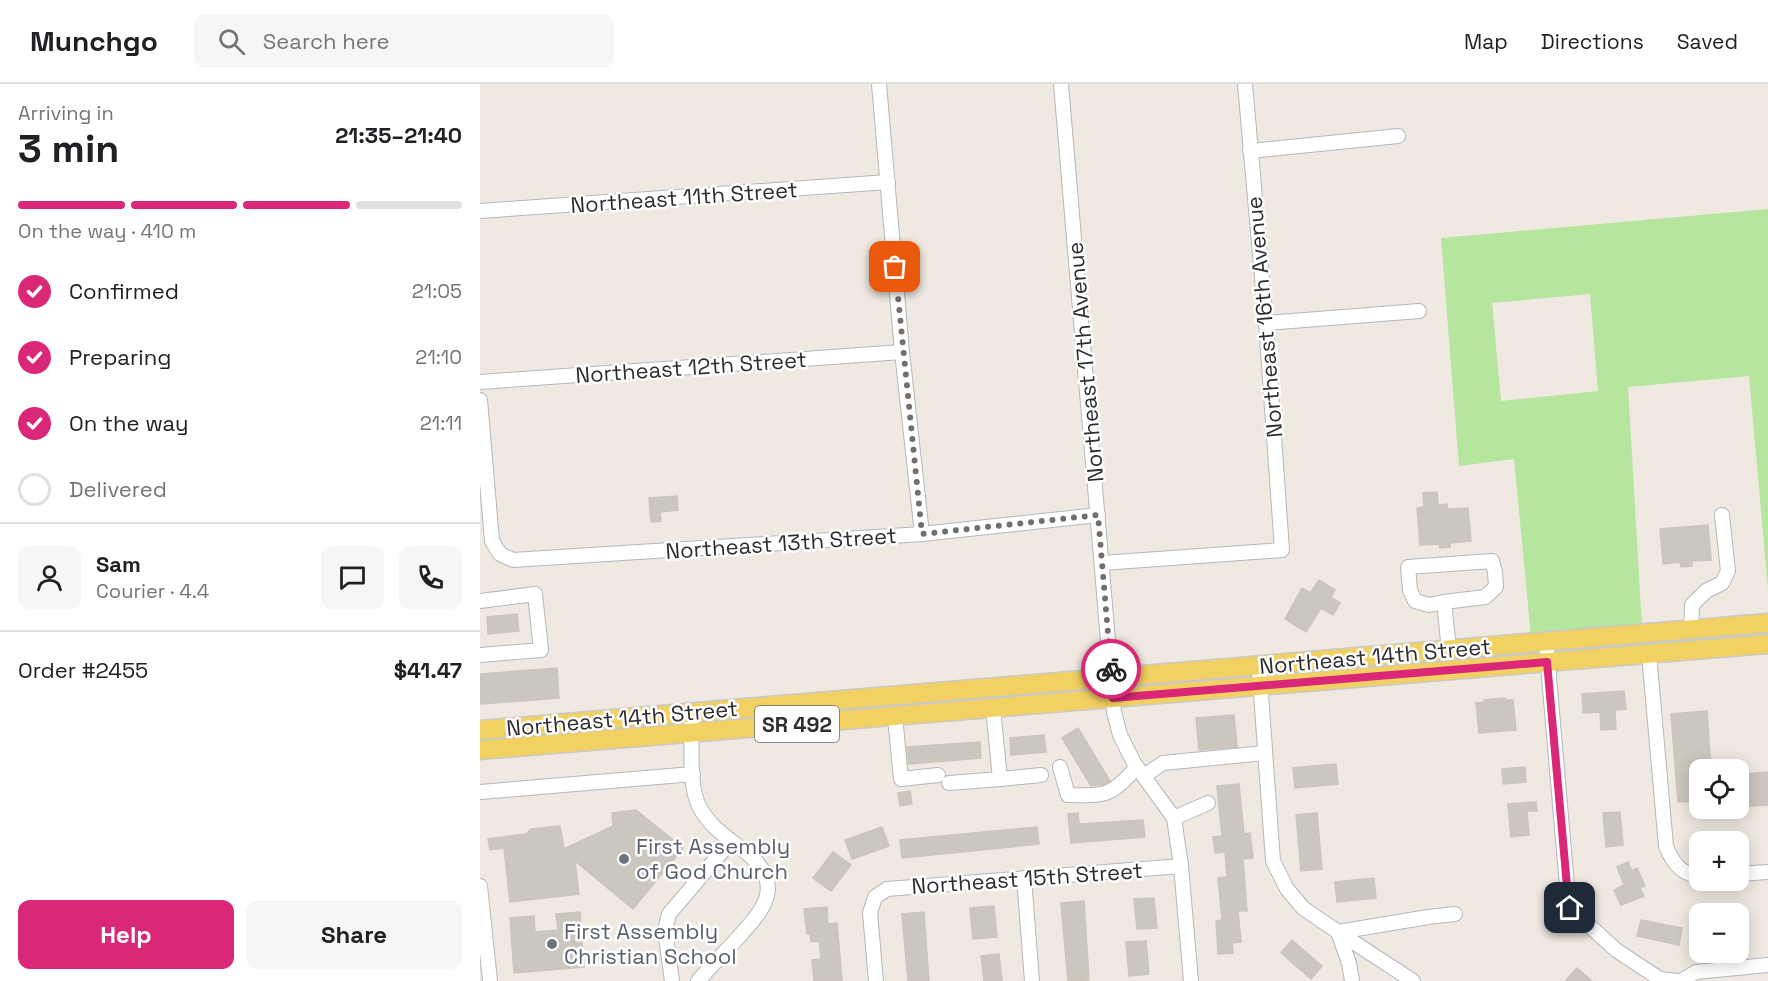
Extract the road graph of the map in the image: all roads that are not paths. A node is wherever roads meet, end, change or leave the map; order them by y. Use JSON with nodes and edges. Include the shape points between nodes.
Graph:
{"nodes":[{"id":1,"x":879,"y":84,"type":"edge"},
{"id":2,"x":1061,"y":84,"type":"edge"},
{"id":3,"x":1245,"y":84,"type":"edge"},
{"id":4,"x":1398,"y":136,"type":"dead end"},
{"id":5,"x":1250,"y":151,"type":"junction"},
{"id":6,"x":888,"y":182,"type":"junction"},
{"id":7,"x":480,"y":212,"type":"edge"},
{"id":8,"x":1419,"y":311,"type":"dead end"},
{"id":9,"x":1266,"y":323,"type":"junction"},
{"id":10,"x":902,"y":352,"type":"junction"},
{"id":11,"x":480,"y":382,"type":"edge"},
{"id":12,"x":480,"y":400,"type":"edge"},
{"id":13,"x":1098,"y":515,"type":"junction"},
{"id":14,"x":1722,"y":515,"type":"dead end"},
{"id":15,"x":922,"y":534,"type":"junction"},
{"id":16,"x":1102,"y":563,"type":"junction"},
{"id":17,"x":480,"y":601,"type":"edge"},
{"id":18,"x":1444,"y":602,"type":"junction"},
{"id":19,"x":1768,"y":623,"type":"edge"},
{"id":20,"x":1691,"y":630,"type":"junction"},
{"id":21,"x":1546,"y":642,"type":"junction"},
{"id":22,"x":1768,"y":644,"type":"edge"},
{"id":23,"x":1449,"y":650,"type":"junction"},
{"id":24,"x":1649,"y":654,"type":"junction"},
{"id":25,"x":480,"y":655,"type":"edge"},
{"id":26,"x":1547,"y":662,"type":"junction"},
{"id":27,"x":1259,"y":666,"type":"junction"},
{"id":28,"x":1112,"y":678,"type":"junction"},
{"id":29,"x":1261,"y":685,"type":"junction"},
{"id":30,"x":1113,"y":698,"type":"junction"},
{"id":31,"x":993,"y":708,"type":"junction"},
{"id":32,"x":691,"y":713,"type":"junction"},
{"id":33,"x":895,"y":716,"type":"junction"},
{"id":34,"x":480,"y":730,"type":"edge"},
{"id":35,"x":693,"y":733,"type":"junction"},
{"id":36,"x":480,"y":750,"type":"edge"},
{"id":37,"x":1266,"y":753,"type":"junction"},
{"id":38,"x":1060,"y":767,"type":"dead end"},
{"id":39,"x":1140,"y":771,"type":"junction"},
{"id":40,"x":693,"y":774,"type":"junction"},
{"id":41,"x":1041,"y":775,"type":"dead end"},
{"id":42,"x":1000,"y":779,"type":"junction"},
{"id":43,"x":480,"y":792,"type":"edge"},
{"id":44,"x":1208,"y":803,"type":"dead end"},
{"id":45,"x":1174,"y":818,"type":"junction"},
{"id":46,"x":731,"y":841,"type":"junction"},
{"id":47,"x":1181,"y":866,"type":"junction"},
{"id":48,"x":1768,"y":872,"type":"edge"},
{"id":49,"x":1749,"y":873,"type":"edge"},
{"id":50,"x":1689,"y":874,"type":"edge"},
{"id":51,"x":1024,"y":878,"type":"junction"},
{"id":52,"x":480,"y":886,"type":"edge"},
{"id":53,"x":1455,"y":914,"type":"dead end"},
{"id":54,"x":1338,"y":932,"type":"junction"},
{"id":55,"x":1768,"y":965,"type":"edge"},
{"id":56,"x":490,"y":981,"type":"edge"},
{"id":57,"x":672,"y":981,"type":"edge"},
{"id":58,"x":698,"y":981,"type":"edge"},
{"id":59,"x":876,"y":981,"type":"edge"},
{"id":60,"x":1032,"y":981,"type":"edge"},
{"id":61,"x":1191,"y":981,"type":"edge"},
{"id":62,"x":1352,"y":981,"type":"edge"},
{"id":63,"x":1413,"y":981,"type":"edge"},
{"id":64,"x":1676,"y":981,"type":"edge"},
{"id":65,"x":1681,"y":981,"type":"edge"}],
"edges":[{"from":1,"to":6,"type":"street"},
{"from":2,"to":13,"type":"street","name":"Northeast 17th Avenue"},
{"from":3,"to":5,"type":"street","name":"Northeast 16th Avenue"},
{"from":4,"to":5,"type":"street"},
{"from":5,"to":9,"type":"street","name":"Northeast 16th Avenue"},
{"from":6,"to":7,"type":"street","name":"Northeast 11th Street"},
{"from":6,"to":10,"type":"street"},
{"from":8,"to":9,"type":"street"},
{"from":9,"to":16,"type":"street","name":"Northeast 16th Avenue","via":[[1282,550]]},
{"from":10,"to":11,"type":"street","name":"Northeast 12th Street"},
{"from":10,"to":15,"type":"street"},
{"from":12,"to":15,"type":"street","name":"Northeast 13th Street","via":[[492,542],[500,554],[513,560]]},
{"from":13,"to":15,"type":"street","name":"Northeast 13th Street"},
{"from":13,"to":16,"type":"street","name":"Northeast 17th Avenue"},
{"from":14,"to":20,"type":"street","via":[[1728,571],[1722,583],[1706,591],[1692,605]]},
{"from":16,"to":28,"type":"street","name":"Northeast 17th Avenue"},
{"from":17,"to":25,"type":"street","via":[[536,594],[541,650]]},
{"from":18,"to":18,"type":"street","via":[[1429,605],[1415,601],[1408,567],[1492,561],[1496,587],[1485,597]]},
{"from":18,"to":23,"type":"street"},
{"from":19,"to":20,"type":"main road","name":"Northeast 14th Street","number":"SR 492"},
{"from":20,"to":21,"type":"main road","name":"Northeast 14th Street","number":"SR 492"},
{"from":21,"to":23,"type":"main road","name":"Northeast 14th Street","number":"SR 492"},
{"from":21,"to":26,"type":"street"},
{"from":22,"to":24,"type":"main road","name":"Northeast 14th Street","number":"SR 492"},
{"from":23,"to":27,"type":"main road","name":"Northeast 14th Street","number":"SR 492"},
{"from":24,"to":26,"type":"main road","name":"Northeast 14th Street","number":"SR 492"},
{"from":24,"to":50,"type":"street","via":[[1666,846],[1676,865]]},
{"from":26,"to":29,"type":"main road","name":"Northeast 14th Street","number":"SR 492"},
{"from":26,"to":64,"type":"street","via":[[1570,908],[1616,950],[1660,979]]},
{"from":27,"to":28,"type":"main road","name":"Northeast 14th Street","number":"SR 492"},
{"from":27,"to":29,"type":"street"},
{"from":28,"to":30,"type":"street","name":"Northeast 17th Avenue"},
{"from":28,"to":32,"type":"main road","name":"Northeast 14th Street","number":"SR 492"},
{"from":29,"to":30,"type":"main road","name":"Northeast 14th Street","number":"SR 492"},
{"from":29,"to":37,"type":"street"},
{"from":30,"to":31,"type":"main road","name":"Northeast 14th Street","number":"SR 492"},
{"from":30,"to":39,"type":"street","name":"Northeast 17th Avenue","via":[[1120,735]]},
{"from":31,"to":33,"type":"main road","name":"Northeast 14th Street","number":"SR 492"},
{"from":31,"to":42,"type":"street"},
{"from":32,"to":34,"type":"main road","name":"Northeast 14th Street","number":"SR 492"},
{"from":32,"to":35,"type":"street"},
{"from":33,"to":35,"type":"main road","name":"Northeast 14th Street","number":"SR 492"},
{"from":33,"to":42,"type":"street","via":[[901,778]]},
{"from":35,"to":36,"type":"main road","name":"Northeast 14th Street","number":"SR 492"},
{"from":35,"to":40,"type":"street"},
{"from":37,"to":39,"type":"street","via":[[1163,763]]},
{"from":37,"to":54,"type":"street","via":[[1273,861],[1287,889],[1303,908]]},
{"from":38,"to":39,"type":"street","via":[[1068,795],[1097,796],[1116,789]]},
{"from":39,"to":45,"type":"street","name":"Northeast 17th Avenue"},
{"from":40,"to":43,"type":"street"},
{"from":40,"to":46,"type":"street","via":[[703,814]]},
{"from":41,"to":42,"type":"street"},
{"from":44,"to":45,"type":"street"},
{"from":45,"to":47,"type":"street","name":"Northeast 17th Avenue"},
{"from":46,"to":57,"type":"street","via":[[666,921]]},
{"from":46,"to":58,"type":"street","via":[[762,868],[768,890],[760,914]]},
{"from":47,"to":51,"type":"street","name":"Northeast 15th Street"},
{"from":47,"to":61,"type":"street","name":"Northeast 17th Avenue"},
{"from":48,"to":49,"type":"street"},
{"from":51,"to":59,"type":"street","name":"Northeast 15th Street","via":[[887,889],[875,897],[870,913]]},
{"from":51,"to":60,"type":"street"},
{"from":52,"to":56,"type":"street"},
{"from":53,"to":54,"type":"street"},
{"from":54,"to":62,"type":"street"},
{"from":54,"to":63,"type":"street"},
{"from":55,"to":65,"type":"street","via":[[1696,972]]}]}
